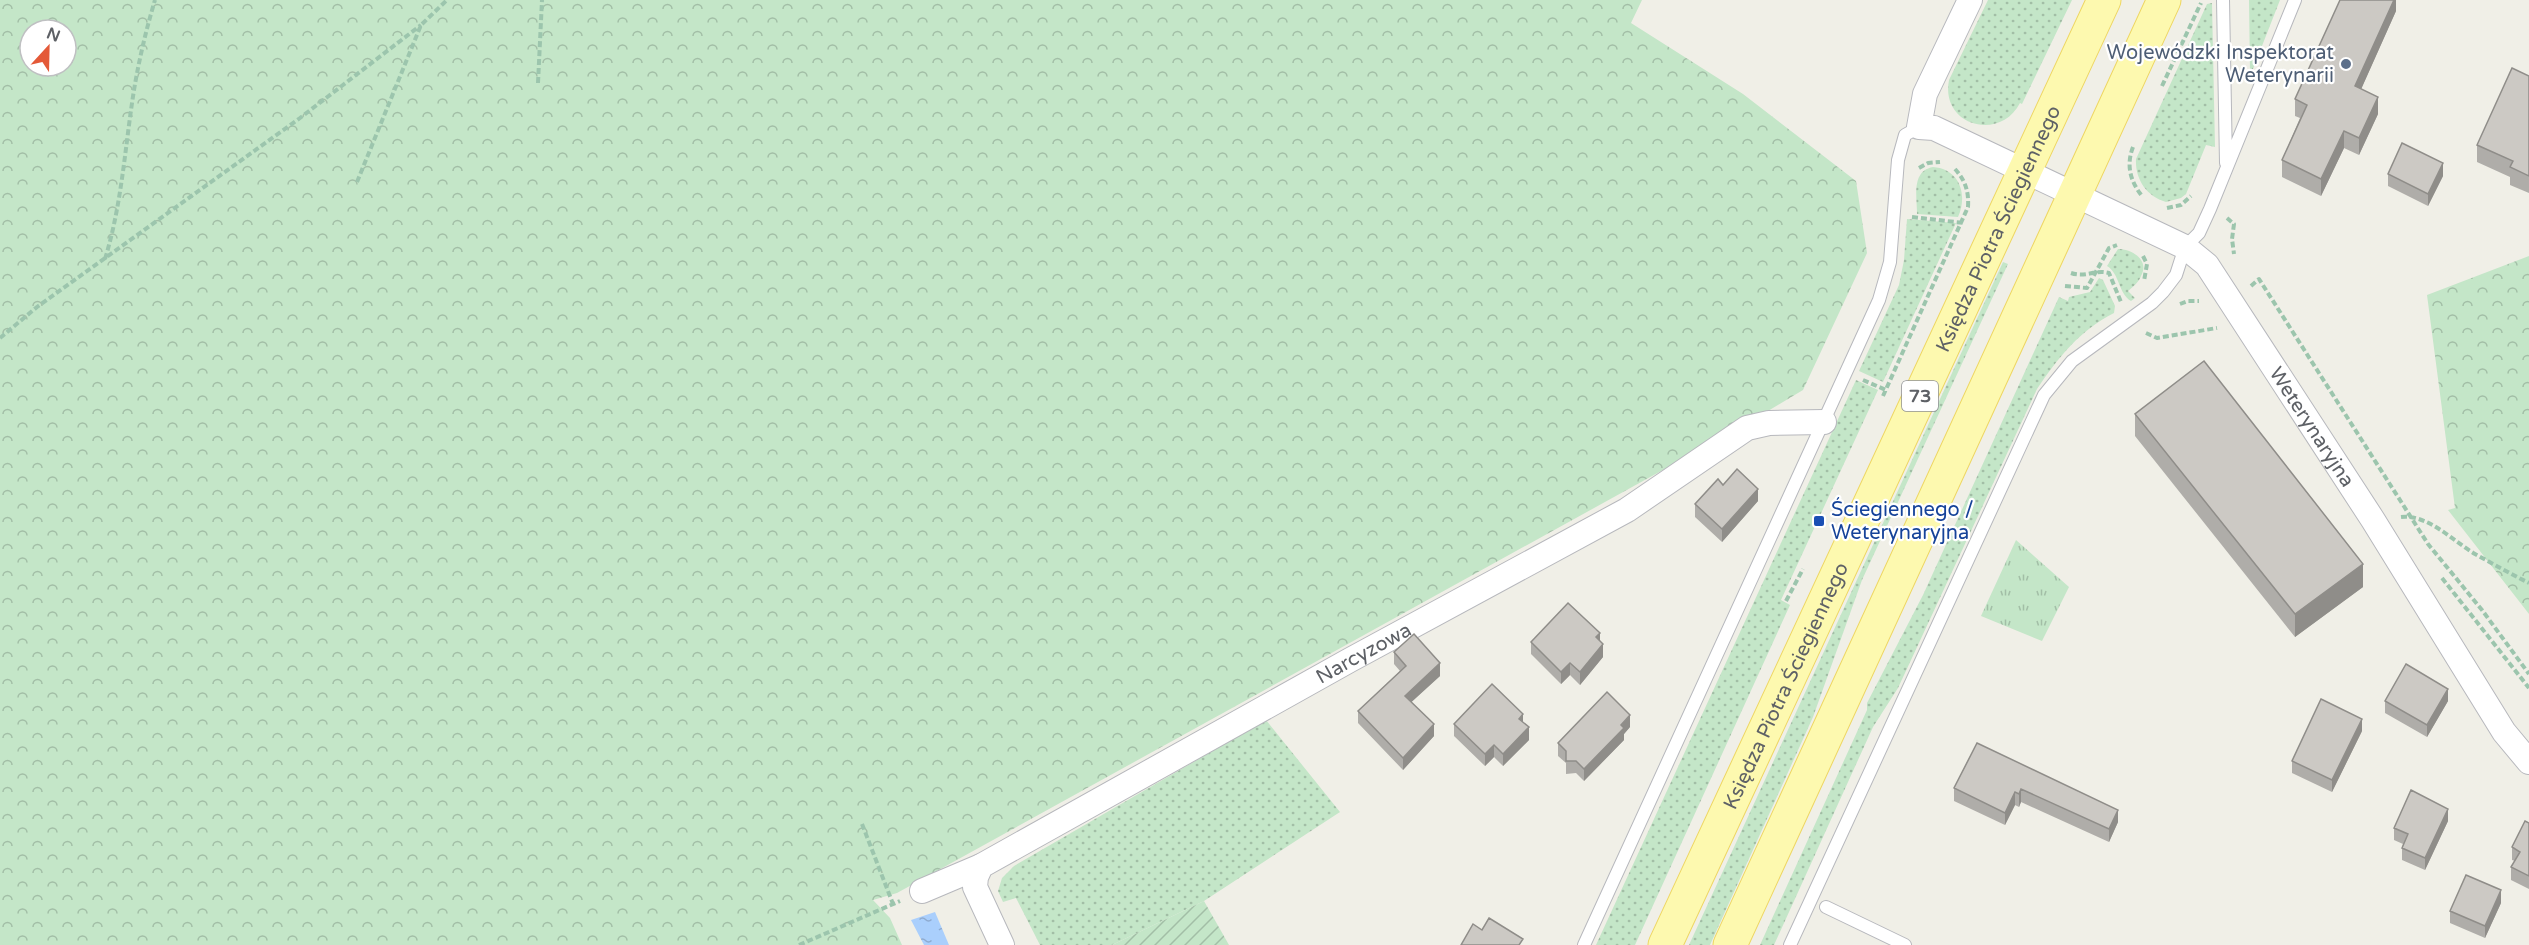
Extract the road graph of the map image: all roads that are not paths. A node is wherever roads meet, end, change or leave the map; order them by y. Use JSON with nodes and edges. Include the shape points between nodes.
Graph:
{"nodes":[{"id":1,"x":1970,"y":0,"type":"edge"},
{"id":2,"x":2103,"y":0,"type":"edge"},
{"id":3,"x":2164,"y":0,"type":"edge"},
{"id":4,"x":2223,"y":0,"type":"edge"},
{"id":5,"x":2295,"y":0,"type":"edge"},
{"id":6,"x":1919,"y":126,"type":"junction"},
{"id":7,"x":2226,"y":167,"type":"junction"},
{"id":8,"x":2024,"y":171,"type":"junction"},
{"id":9,"x":2074,"y":193,"type":"junction"},
{"id":10,"x":2185,"y":247,"type":"junction"},
{"id":11,"x":1824,"y":422,"type":"junction"},
{"id":12,"x":2529,"y":762,"type":"edge"},
{"id":13,"x":981,"y":866,"type":"junction"},
{"id":14,"x":922,"y":891,"type":"road end"},
{"id":15,"x":1826,"y":907,"type":"dead end"},
{"id":16,"x":1002,"y":945,"type":"edge"},
{"id":17,"x":1584,"y":945,"type":"edge"},
{"id":18,"x":1665,"y":945,"type":"edge"},
{"id":19,"x":1730,"y":945,"type":"edge"},
{"id":20,"x":1790,"y":945,"type":"edge"},
{"id":21,"x":1905,"y":945,"type":"edge"}],
"edges":[{"from":1,"to":6,"type":"street","via":[[1925,94]]},
{"from":2,"to":8,"type":"main road","name":"Księdza Piotra Ściegiennego","number":"73"},
{"from":3,"to":9,"type":"main road"},
{"from":4,"to":7,"type":"lane"},
{"from":5,"to":7,"type":"lane"},
{"from":6,"to":8,"type":"street","name":"Weterynaryjna","via":[[1934,128]]},
{"from":6,"to":11,"type":"lane","via":[[1905,135],[1898,160],[1890,262],[1879,300]]},
{"from":7,"to":10,"type":"lane","via":[[2199,233]]},
{"from":8,"to":9,"type":"street","name":"Weterynaryjna"},
{"from":8,"to":18,"type":"main road","name":"Księdza Piotra Ściegiennego","number":"73"},
{"from":9,"to":10,"type":"street","name":"Weterynaryjna"},
{"from":9,"to":19,"type":"main road"},
{"from":10,"to":12,"type":"street","name":"Weterynaryjna","via":[[2207,265],[2233,303],[2504,732]]},
{"from":10,"to":20,"type":"lane","via":[[2176,275],[2163,292],[2072,361],[2044,394]]},
{"from":11,"to":13,"type":"street","name":"Narcyzowa","via":[[1769,423],[1747,428],[1627,510]]},
{"from":11,"to":17,"type":"lane"},
{"from":13,"to":14,"type":"street","name":"Narcyzowa"},
{"from":13,"to":16,"type":"street","via":[[975,887]]},
{"from":15,"to":21,"type":"lane"}]}
